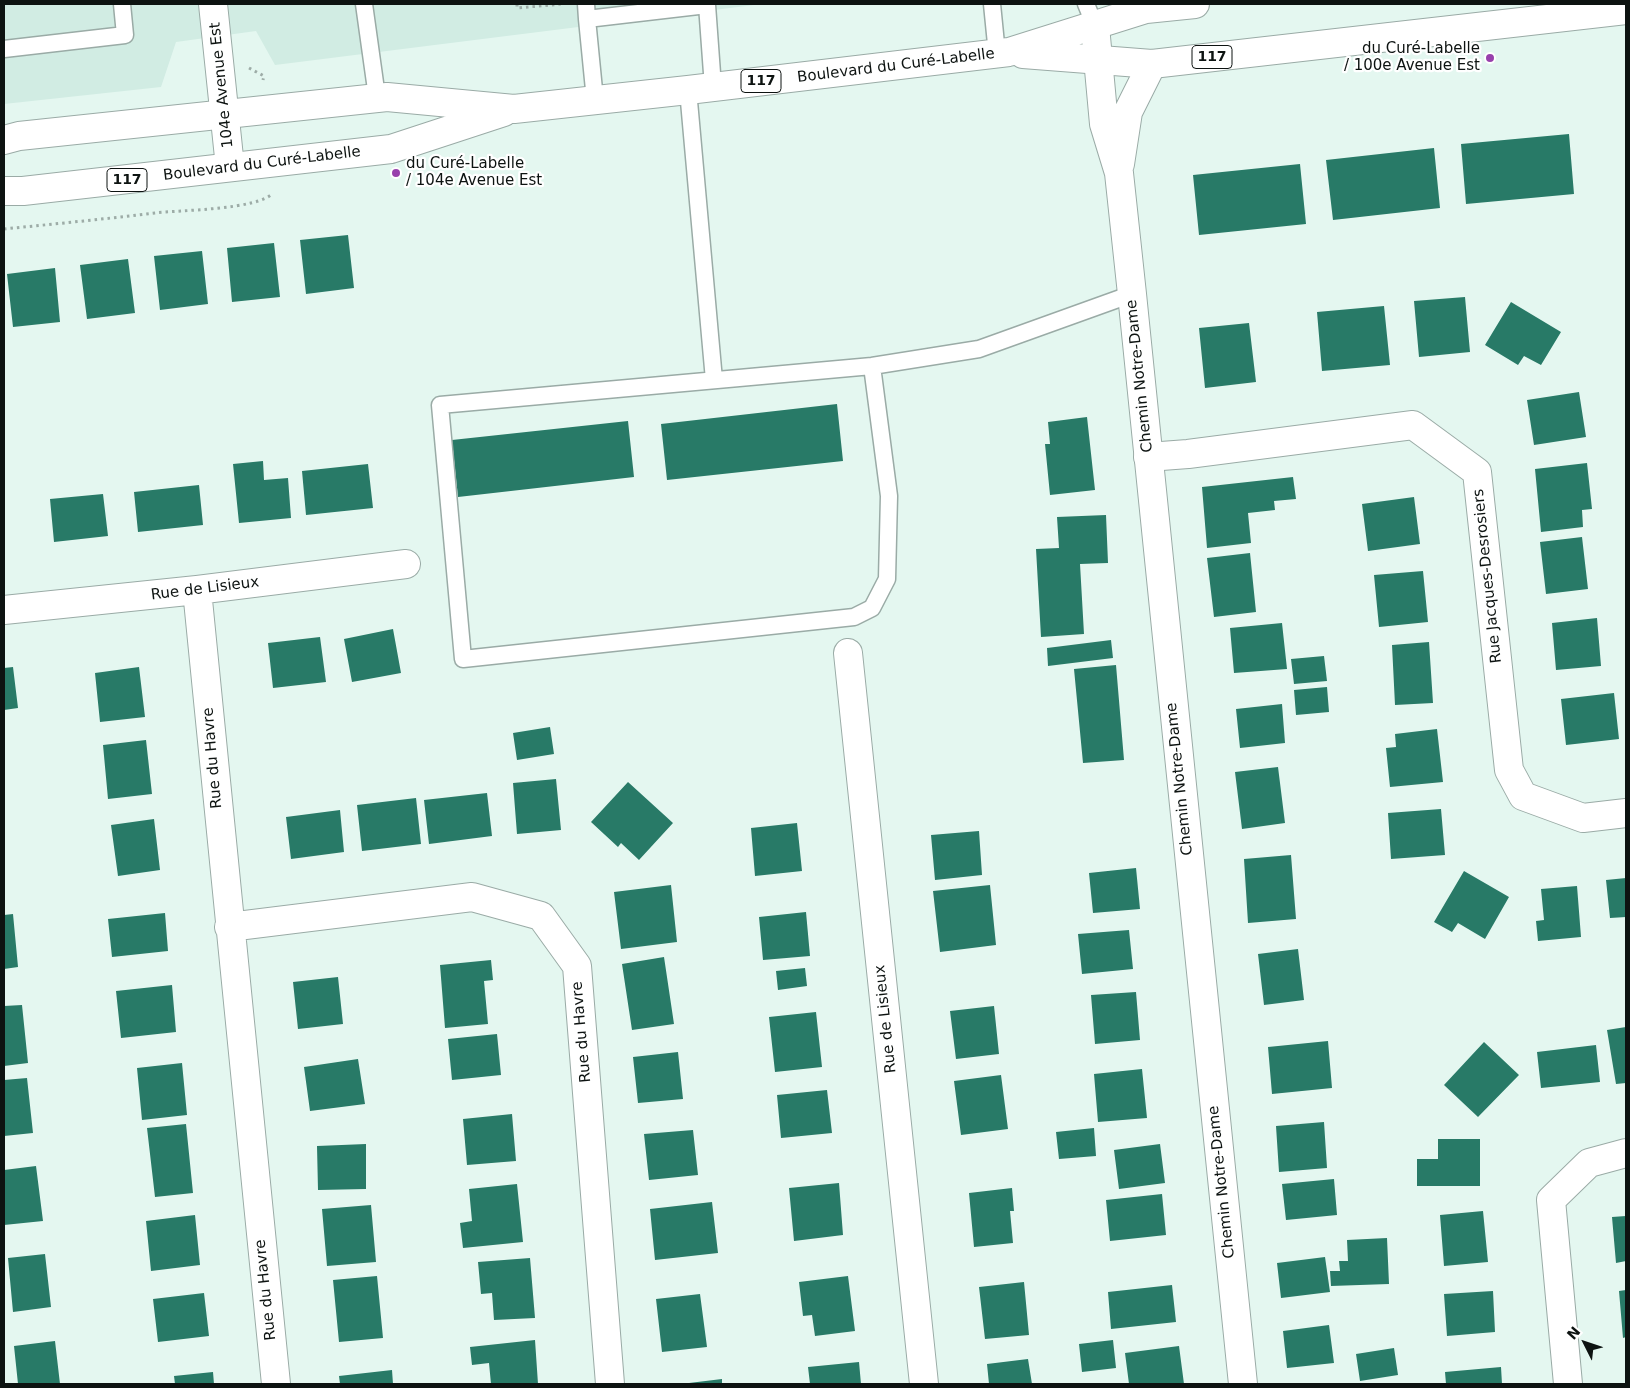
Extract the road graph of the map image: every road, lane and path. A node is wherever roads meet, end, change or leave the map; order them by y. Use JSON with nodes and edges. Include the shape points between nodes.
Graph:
{"nodes":[{"id":1,"x":122,"y":4,"type":"edge"},
{"id":2,"x":213,"y":4,"type":"edge"},
{"id":3,"x":364,"y":4,"type":"edge"},
{"id":4,"x":517,"y":4,"type":"edge"},
{"id":5,"x":564,"y":4,"type":"edge"},
{"id":6,"x":707,"y":4,"type":"edge"},
{"id":7,"x":992,"y":4,"type":"edge"},
{"id":8,"x":1195,"y":4,"type":"edge"},
{"id":9,"x":1608,"y":9,"type":"edge"},
{"id":10,"x":587,"y":11,"type":"edge"},
{"id":11,"x":1550,"y":12,"type":"edge"},
{"id":12,"x":1091,"y":15,"type":"edge"},
{"id":13,"x":4,"y":49,"type":"edge"},
{"id":14,"x":1003,"y":53,"type":"junction"},
{"id":15,"x":1098,"y":60,"type":"junction"},
{"id":16,"x":1152,"y":64,"type":"junction"},
{"id":17,"x":700,"y":88,"type":"junction"},
{"id":18,"x":377,"y":97,"type":"junction"},
{"id":19,"x":595,"y":100,"type":"junction"},
{"id":20,"x":514,"y":109,"type":"junction"},
{"id":21,"x":225,"y":114,"type":"junction"},
{"id":22,"x":4,"y":140,"type":"edge"},
{"id":23,"x":230,"y":167,"type":"junction"},
{"id":24,"x":1119,"y":173,"type":"junction"},
{"id":25,"x":274,"y":186,"type":"dead end"},
{"id":26,"x":4,"y":191,"type":"edge"},
{"id":27,"x":4,"y":229,"type":"edge"},
{"id":28,"x":1132,"y":294,"type":"junction"},
{"id":29,"x":872,"y":366,"type":"junction"},
{"id":30,"x":714,"y":380,"type":"junction"},
{"id":31,"x":1148,"y":457,"type":"junction"},
{"id":32,"x":406,"y":564,"type":"dead end"},
{"id":33,"x":197,"y":590,"type":"junction"},
{"id":34,"x":4,"y":610,"type":"edge"},
{"id":35,"x":848,"y":653,"type":"dead end"},
{"id":36,"x":1626,"y":812,"type":"edge"},
{"id":37,"x":229,"y":927,"type":"junction"},
{"id":38,"x":1626,"y":1153,"type":"edge"},
{"id":39,"x":276,"y":1384,"type":"edge"},
{"id":40,"x":610,"y":1384,"type":"edge"},
{"id":41,"x":924,"y":1384,"type":"edge"},
{"id":42,"x":1243,"y":1384,"type":"edge"},
{"id":43,"x":1568,"y":1384,"type":"edge"}],
"edges":[{"from":1,"to":13,"type":"lane","via":[[125,35]]},
{"from":2,"to":21,"type":"street","name":"104e Avenue Est"},
{"from":3,"to":18,"type":"lane"},
{"from":4,"to":5,"type":"path","via":[[518,8]]},
{"from":6,"to":10,"type":"lane"},
{"from":6,"to":17,"type":"lane"},
{"from":7,"to":14,"type":"lane"},
{"from":8,"to":12,"type":"street","name":"Boulevard du Curé-Labelle","number":"117"},
{"from":9,"to":11,"type":"street","name":"Boulevard du Curé-Labelle","number":"117"},
{"from":10,"to":19,"type":"lane"},
{"from":11,"to":16,"type":"street","name":"Boulevard du Curé-Labelle","number":"117"},
{"from":12,"to":14,"type":"street","name":"Boulevard du Curé-Labelle","number":"117"},
{"from":12,"to":15,"type":"street","name":"Chemin Notre-Dame"},
{"from":14,"to":15,"type":"street","name":"Boulevard du Curé-Labelle","number":"117"},
{"from":14,"to":17,"type":"street","name":"Boulevard du Curé-Labelle","number":"117"},
{"from":15,"to":16,"type":"street","name":"Boulevard du Curé-Labelle","number":"117"},
{"from":15,"to":24,"type":"street","name":"Chemin Notre-Dame","via":[[1104,124]]},
{"from":16,"to":24,"type":"street","name":"Chemin Notre-Dame","via":[[1128,112]]},
{"from":17,"to":19,"type":"street","name":"Boulevard du Curé-Labelle","number":"117"},
{"from":17,"to":30,"type":"lane"},
{"from":18,"to":20,"type":"street","name":"Boulevard du Curé-Labelle","number":"117"},
{"from":18,"to":21,"type":"street","name":"Boulevard du Curé-Labelle","number":"117"},
{"from":19,"to":20,"type":"street","name":"Boulevard du Curé-Labelle","number":"117"},
{"from":20,"to":23,"type":"street","name":"Boulevard du Curé-Labelle","number":"117","via":[[391,149]]},
{"from":21,"to":22,"type":"street","name":"Boulevard du Curé-Labelle","number":"117"},
{"from":21,"to":23,"type":"street","name":"104e Avenue Est"},
{"from":23,"to":26,"type":"street","name":"Boulevard du Curé-Labelle","number":"117"},
{"from":24,"to":28,"type":"street","name":"Chemin Notre-Dame"},
{"from":25,"to":27,"type":"path","name":"Boulevard du Curé-Labelle","via":[[274,193],[263,200],[225,207]]},
{"from":28,"to":29,"type":"lane","via":[[980,348]]},
{"from":28,"to":31,"type":"street","name":"Chemin Notre-Dame"},
{"from":29,"to":30,"type":"lane"},
{"from":29,"to":30,"type":"lane","via":[[889,496],[887,579],[872,608],[854,617],[462,659],[440,405]]},
{"from":31,"to":36,"type":"street","name":"Rue Jacques-Desrosiers","via":[[1413,425],[1477,472],[1508,770],[1523,796],[1583,818]]},
{"from":31,"to":42,"type":"street","name":"Chemin Notre-Dame"},
{"from":32,"to":33,"type":"street","name":"Rue de Lisieux"},
{"from":33,"to":34,"type":"street","name":"Rue de Lisieux"},
{"from":33,"to":37,"type":"street","name":"Rue du Havre"},
{"from":35,"to":41,"type":"street","name":"Rue de Lisieux"},
{"from":37,"to":39,"type":"street","name":"Rue du Havre"},
{"from":37,"to":40,"type":"street","name":"Rue du Havre","via":[[472,897],[541,916],[577,966]]},
{"from":38,"to":43,"type":"street","via":[[1589,1163],[1551,1200]]}]}
